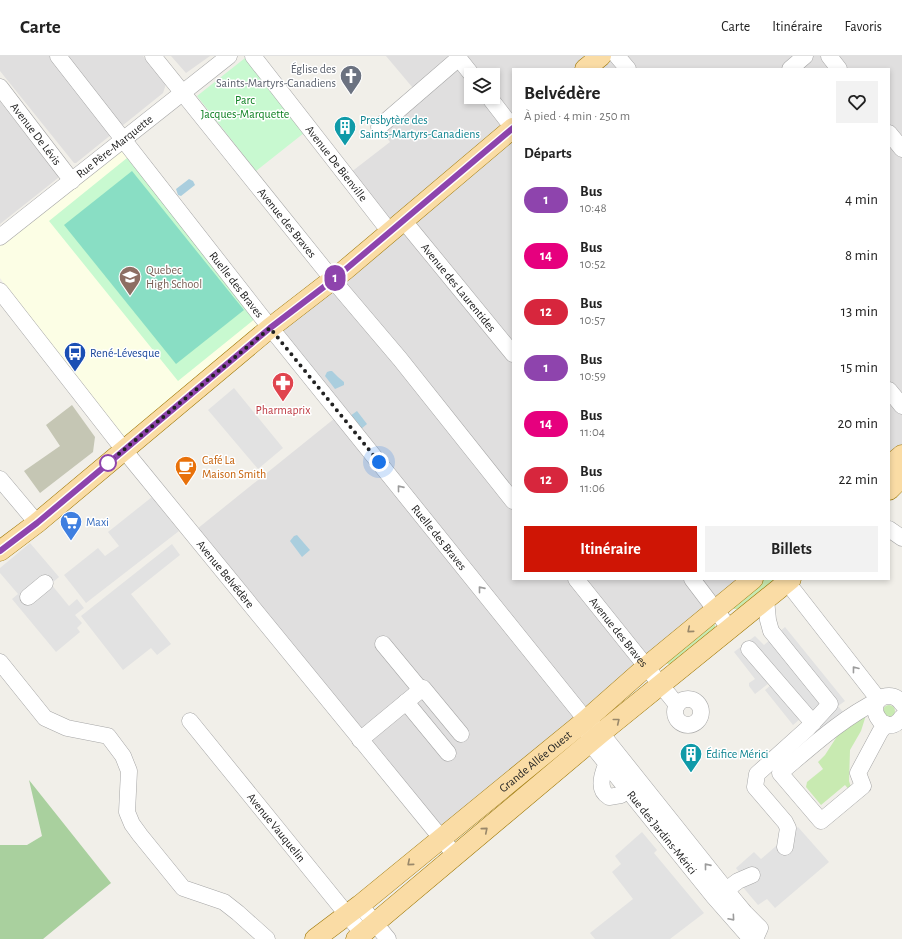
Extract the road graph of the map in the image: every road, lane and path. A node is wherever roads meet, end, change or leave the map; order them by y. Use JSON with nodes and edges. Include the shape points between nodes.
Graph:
{"nodes":[{"id":1,"x":58,"y":56,"type":"edge"},
{"id":2,"x":153,"y":56,"type":"edge"},
{"id":3,"x":229,"y":56,"type":"edge"},
{"id":4,"x":253,"y":56,"type":"edge"},
{"id":5,"x":601,"y":56,"type":"edge"},
{"id":6,"x":617,"y":56,"type":"edge"},
{"id":7,"x":805,"y":56,"type":"edge"},
{"id":8,"x":829,"y":56,"type":"edge"},
{"id":9,"x":458,"y":57,"type":"edge"},
{"id":10,"x":467,"y":68,"type":"edge"},
{"id":11,"x":586,"y":68,"type":"edge"},
{"id":12,"x":627,"y":68,"type":"edge"},
{"id":13,"x":791,"y":68,"type":"edge"},
{"id":14,"x":838,"y":68,"type":"edge"},
{"id":15,"x":0,"y":87,"type":"edge"},
{"id":16,"x":183,"y":93,"type":"junction"},
{"id":17,"x":494,"y":104,"type":"edge"},
{"id":18,"x":379,"y":127,"type":"dead end"},
{"id":19,"x":512,"y":127,"type":"edge"},
{"id":20,"x":512,"y":129,"type":"edge"},
{"id":21,"x":890,"y":134,"type":"edge"},
{"id":22,"x":124,"y":139,"type":"junction"},
{"id":23,"x":902,"y":149,"type":"edge"},
{"id":24,"x":72,"y":181,"type":"junction"},
{"id":25,"x":397,"y":226,"type":"junction"},
{"id":26,"x":0,"y":237,"type":"edge"},
{"id":27,"x":333,"y":280,"type":"junction"},
{"id":28,"x":0,"y":291,"type":"edge"},
{"id":29,"x":270,"y":328,"type":"junction"},
{"id":30,"x":512,"y":353,"type":"edge"},
{"id":31,"x":890,"y":391,"type":"edge"},
{"id":32,"x":902,"y":406,"type":"edge"},
{"id":33,"x":124,"y":450,"type":"junction"},
{"id":34,"x":902,"y":455,"type":"edge"},
{"id":35,"x":890,"y":465,"type":"edge"},
{"id":36,"x":902,"y":477,"type":"edge"},
{"id":37,"x":0,"y":478,"type":"edge"},
{"id":38,"x":890,"y":489,"type":"edge"},
{"id":39,"x":512,"y":500,"type":"edge"},
{"id":40,"x":37,"y":523,"type":"junction"},
{"id":41,"x":890,"y":530,"type":"edge"},
{"id":42,"x":902,"y":538,"type":"edge"},
{"id":43,"x":0,"y":551,"type":"edge"},
{"id":44,"x":577,"y":580,"type":"edge"},
{"id":45,"x":693,"y":580,"type":"edge"},
{"id":46,"x":752,"y":580,"type":"edge"},
{"id":47,"x":789,"y":581,"type":"edge"},
{"id":48,"x":45,"y":583,"type":"dead end"},
{"id":49,"x":28,"y":597,"type":"dead end"},
{"id":50,"x":766,"y":599,"type":"junction"},
{"id":51,"x":716,"y":610,"type":"junction"},
{"id":52,"x":730,"y":630,"type":"junction"},
{"id":53,"x":383,"y":644,"type":"dead end"},
{"id":54,"x":750,"y":649,"type":"dead end"},
{"id":55,"x":0,"y":662,"type":"edge"},
{"id":56,"x":646,"y":667,"type":"junction"},
{"id":57,"x":664,"y":683,"type":"junction"},
{"id":58,"x":421,"y":690,"type":"junction"},
{"id":59,"x":879,"y":700,"type":"junction"},
{"id":60,"x":406,"y":702,"type":"junction"},
{"id":61,"x":681,"y":703,"type":"dead end"},
{"id":62,"x":902,"y":704,"type":"edge"},
{"id":63,"x":902,"y":717,"type":"edge"},
{"id":64,"x":586,"y":720,"type":"junction"},
{"id":65,"x":190,"y":722,"type":"dead end"},
{"id":66,"x":813,"y":723,"type":"junction"},
{"id":67,"x":886,"y":724,"type":"junction"},
{"id":68,"x":461,"y":734,"type":"dead end"},
{"id":69,"x":596,"y":738,"type":"junction"},
{"id":70,"x":360,"y":740,"type":"junction"},
{"id":71,"x":448,"y":753,"type":"dead end"},
{"id":72,"x":607,"y":763,"type":"junction"},
{"id":73,"x":633,"y":785,"type":"junction"},
{"id":74,"x":440,"y":838,"type":"junction"},
{"id":75,"x":785,"y":847,"type":"dead end"},
{"id":76,"x":455,"y":855,"type":"junction"},
{"id":77,"x":752,"y":875,"type":"dead end"},
{"id":78,"x":721,"y":894,"type":"junction"},
{"id":79,"x":353,"y":910,"type":"junction"},
{"id":80,"x":364,"y":932,"type":"edge"},
{"id":81,"x":755,"y":935,"type":"edge"},
{"id":82,"x":266,"y":939,"type":"edge"},
{"id":83,"x":315,"y":939,"type":"edge"},
{"id":84,"x":388,"y":939,"type":"edge"}],
"edges":[{"from":1,"to":22,"type":"street","name":"Ruelle des Braves"},
{"from":2,"to":16,"type":"street","name":"Avenue des Braves"},
{"from":3,"to":16,"type":"street","name":"Rue Père-Marquette"},
{"from":4,"to":25,"type":"street","name":"Avenue De Bienville"},
{"from":5,"to":11,"type":"main road"},
{"from":6,"to":12,"type":"street"},
{"from":7,"to":13,"type":"street"},
{"from":8,"to":14,"type":"street"},
{"from":9,"to":10,"type":"street"},
{"from":9,"to":18,"type":"street"},
{"from":15,"to":24,"type":"street","name":"Avenue De Lévis"},
{"from":16,"to":22,"type":"street","name":"Rue Père-Marquette"},
{"from":16,"to":27,"type":"street","name":"Avenue des Braves"},
{"from":17,"to":19,"type":"street"},
{"from":20,"to":25,"type":"main road"},
{"from":21,"to":23,"type":"street"},
{"from":22,"to":24,"type":"street","name":"Rue Père-Marquette"},
{"from":22,"to":29,"type":"street","name":"Ruelle des Braves"},
{"from":24,"to":26,"type":"street","name":"Rue Père-Marquette"},
{"from":25,"to":27,"type":"main road"},
{"from":25,"to":30,"type":"street","name":"Avenue des Laurentides"},
{"from":27,"to":29,"type":"main road"},
{"from":27,"to":39,"type":"street","name":"Avenue des Braves","via":[[400,359]]},
{"from":28,"to":33,"type":"street","name":"Avenue Belvédère"},
{"from":29,"to":33,"type":"main road"},
{"from":64,"to":29,"type":"street","name":"Ruelle des Braves","one_way":true},
{"from":31,"to":32,"type":"street"},
{"from":33,"to":40,"type":"main road"},
{"from":33,"to":70,"type":"street","name":"Avenue Belvédère"},
{"from":34,"to":35,"type":"main road"},
{"from":36,"to":38,"type":"main road"},
{"from":37,"to":40,"type":"street"},
{"from":40,"to":43,"type":"main road"},
{"from":41,"to":42,"type":"street"},
{"from":44,"to":56,"type":"street","name":"Avenue des Braves"},
{"from":45,"to":51,"type":"street"},
{"from":46,"to":51,"type":"main road","name":"Grande Allée Ouest"},
{"from":47,"to":50,"type":"main road","name":"Grande Allée Ouest"},
{"from":59,"to":47,"type":"street","one_way":true},
{"from":48,"to":49,"type":"street"},
{"from":50,"to":52,"type":"main road","name":"Grande Allée Ouest"},
{"from":50,"to":66,"type":"street","via":[[772,631],[830,704]]},
{"from":51,"to":52,"type":"street"},
{"from":51,"to":56,"type":"main road","name":"Grande Allée Ouest","one_way":true},
{"from":52,"to":57,"type":"main road","name":"Grande Allée Ouest"},
{"from":53,"to":58,"type":"street"},
{"from":54,"to":66,"type":"street"},
{"from":55,"to":82,"type":"street","via":[[45,718],[67,728],[108,736],[123,756],[129,771],[127,812],[140,835],[183,888],[224,902]]},
{"from":56,"to":57,"type":"street","name":"Avenue des Braves"},
{"from":56,"to":64,"type":"main road","name":"Grande Allée Ouest"},
{"from":57,"to":61,"type":"street","name":"Avenue des Braves"},
{"from":69,"to":57,"type":"main road","name":"Grande Allée Ouest","one_way":true},
{"from":58,"to":60,"type":"street"},
{"from":58,"to":68,"type":"street","via":[[423,688]]},
{"from":59,"to":62,"type":"street","via":[[892,696]]},
{"from":59,"to":67,"type":"street","via":[[875,708],[876,716]]},
{"from":59,"to":67,"type":"street","via":[[846,719],[780,773],[821,821],[863,786],[858,773]]},
{"from":60,"to":70,"type":"street"},
{"from":60,"to":71,"type":"street"},
{"from":63,"to":67,"type":"street","via":[[895,724]]},
{"from":64,"to":69,"type":"street","name":"Rue des Jardins-Mérici"},
{"from":64,"to":74,"type":"main road","name":"Grande Allée Ouest"},
{"from":65,"to":79,"type":"street","name":"Avenue Vauquelin"},
{"from":66,"to":75,"type":"street","via":[[757,774],[755,787],[788,828]]},
{"from":69,"to":72,"type":"street","name":"Rue des Jardins-Mérici"},
{"from":69,"to":73,"type":"street","name":"Rue des Jardins-Mérici"},
{"from":76,"to":69,"type":"main road","name":"Grande Allée Ouest","one_way":true},
{"from":70,"to":74,"type":"street","name":"Avenue Belvédère"},
{"from":72,"to":73,"type":"street","name":"Rue des Jardins-Mérici"},
{"from":72,"to":73,"type":"street","via":[[601,779],[604,795],[621,795]]},
{"from":73,"to":78,"type":"street","name":"Rue des Jardins-Mérici"},
{"from":74,"to":76,"type":"street","name":"Avenue Belvédère"},
{"from":74,"to":79,"type":"main road","name":"Grande Allée Ouest","one_way":true},
{"from":76,"to":80,"type":"main road","name":"Grande Allée Ouest"},
{"from":77,"to":78,"type":"street","via":[[738,881]]},
{"from":78,"to":81,"type":"street","name":"Rue des Jardins-Mérici","via":[[745,913]]},
{"from":79,"to":80,"type":"street","name":"Avenue Vauquelin"},
{"from":79,"to":83,"type":"main road","name":"Grande Allée Ouest"},
{"from":80,"to":84,"type":"street","name":"Avenue Vauquelin"}]}
